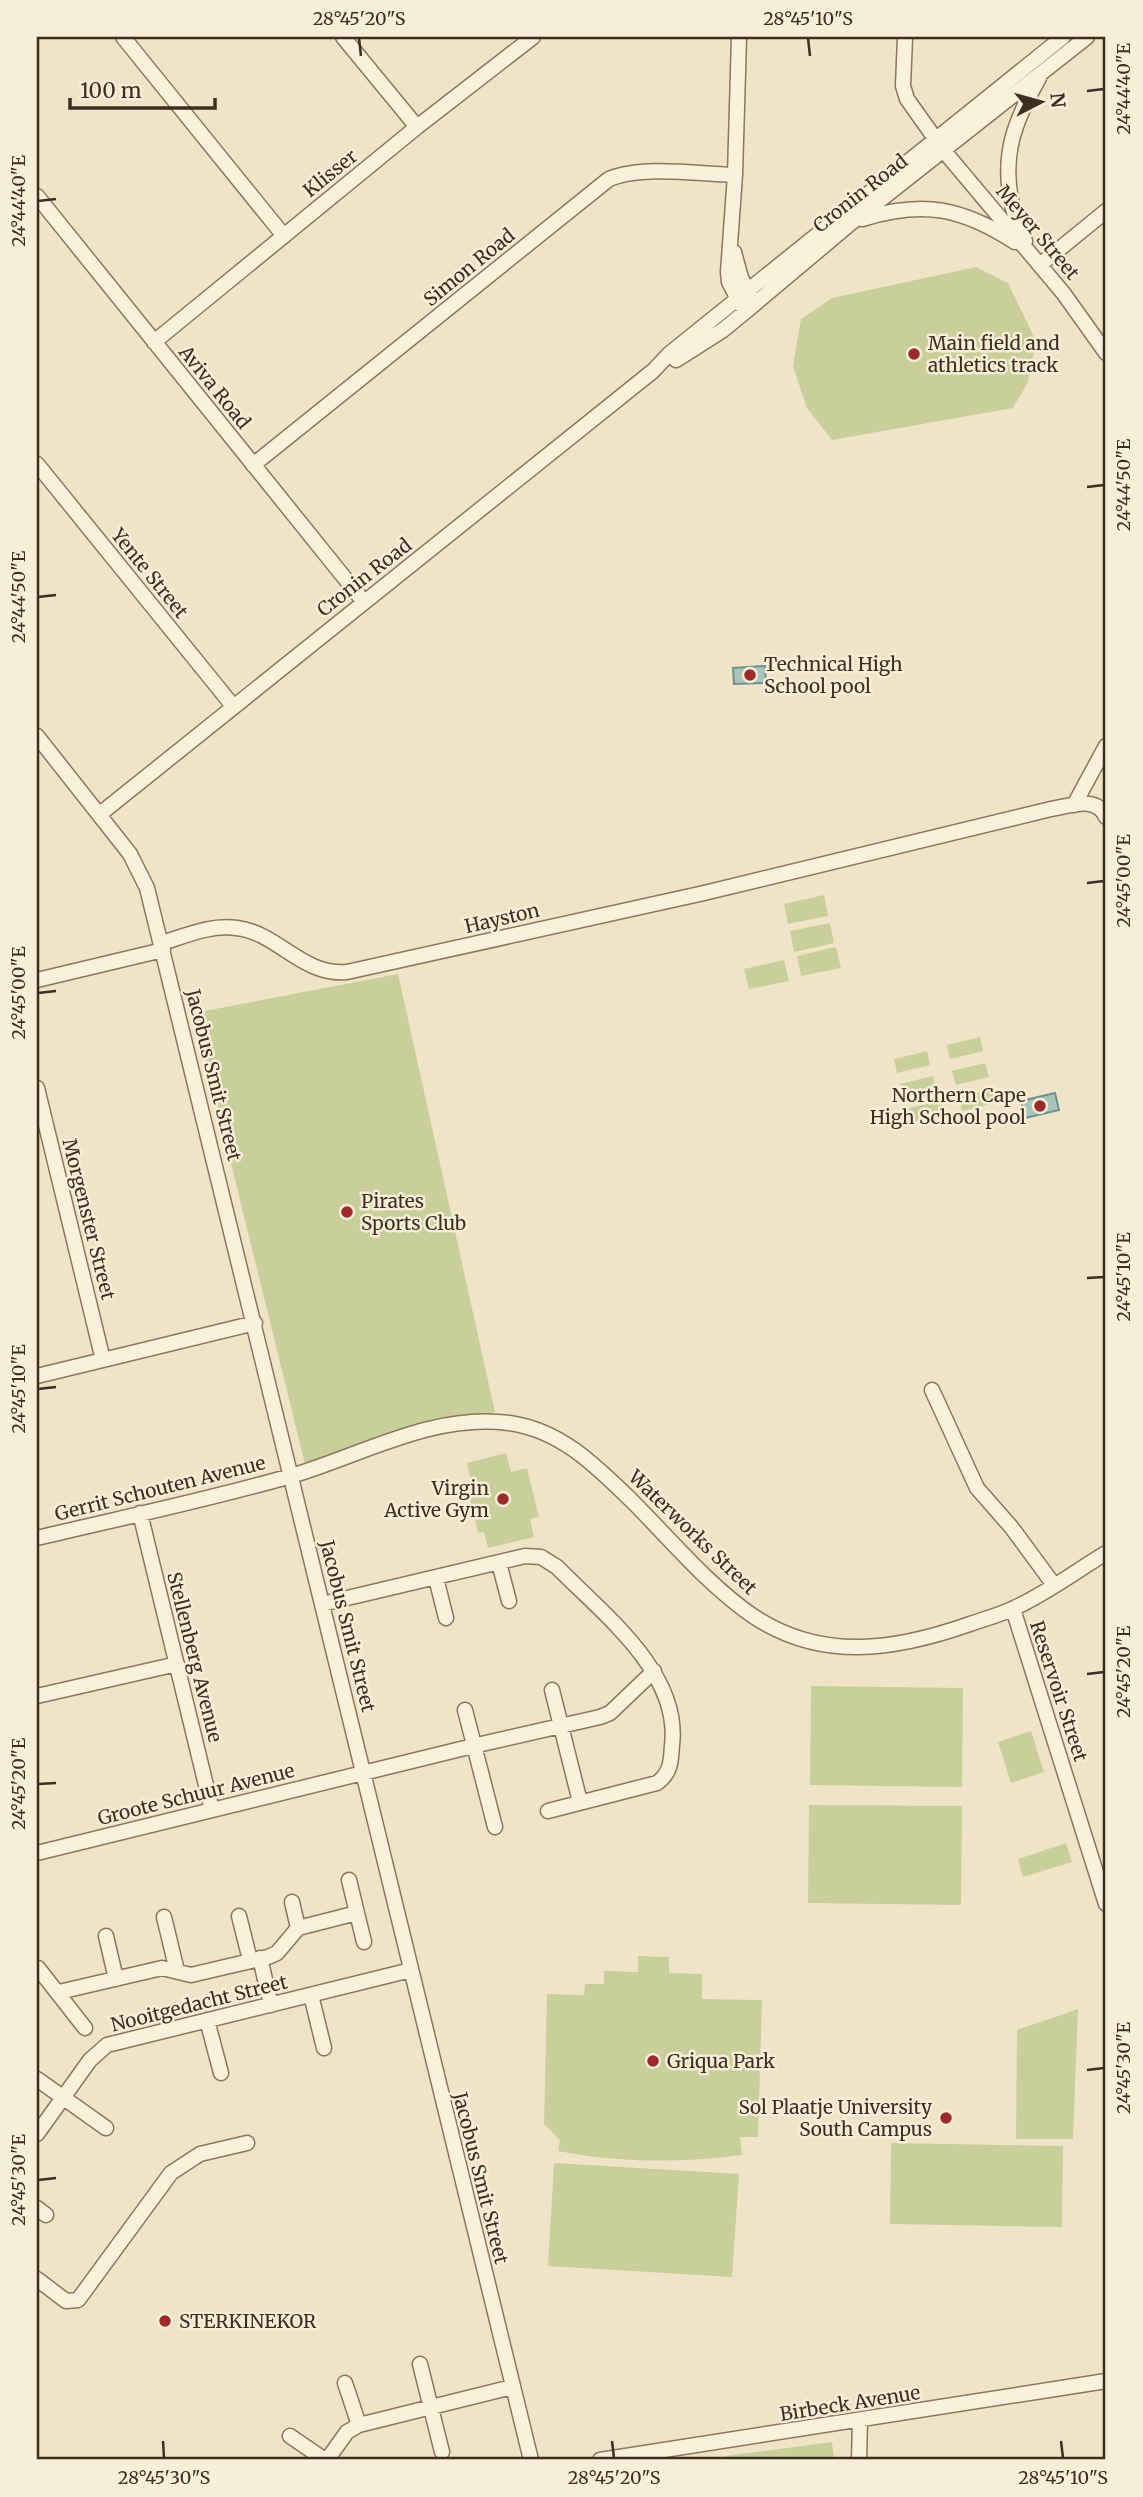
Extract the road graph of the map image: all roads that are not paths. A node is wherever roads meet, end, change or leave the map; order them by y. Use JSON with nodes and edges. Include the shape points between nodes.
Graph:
{"nodes":[{"id":1,"x":123,"y":37,"type":"edge"},
{"id":2,"x":343,"y":37,"type":"edge"},
{"id":3,"x":533,"y":37,"type":"edge"},
{"id":4,"x":739,"y":37,"type":"edge"},
{"id":5,"x":905,"y":37,"type":"edge"},
{"id":6,"x":1063,"y":37,"type":"edge"},
{"id":7,"x":1087,"y":37,"type":"edge"},
{"id":8,"x":1043,"y":70,"type":"junction"},
{"id":9,"x":417,"y":127,"type":"junction"},
{"id":10,"x":940,"y":145,"type":"junction"},
{"id":11,"x":735,"y":175,"type":"junction"},
{"id":12,"x":39,"y":204,"type":"edge"},
{"id":13,"x":1106,"y":211,"type":"edge"},
{"id":14,"x":851,"y":223,"type":"junction"},
{"id":15,"x":284,"y":236,"type":"junction"},
{"id":16,"x":1028,"y":250,"type":"junction"},
{"id":17,"x":1041,"y":264,"type":"junction"},
{"id":18,"x":746,"y":302,"type":"junction"},
{"id":19,"x":154,"y":342,"type":"junction"},
{"id":20,"x":1106,"y":353,"type":"edge"},
{"id":21,"x":37,"y":464,"type":"edge"},
{"id":22,"x":253,"y":465,"type":"junction"},
{"id":23,"x":364,"y":602,"type":"junction"},
{"id":24,"x":233,"y":706,"type":"junction"},
{"id":25,"x":37,"y":736,"type":"edge"},
{"id":26,"x":1106,"y":746,"type":"edge"},
{"id":27,"x":1074,"y":805,"type":"junction"},
{"id":28,"x":100,"y":814,"type":"junction"},
{"id":29,"x":1106,"y":817,"type":"edge"},
{"id":30,"x":162,"y":946,"type":"junction"},
{"id":31,"x":37,"y":980,"type":"edge"},
{"id":32,"x":37,"y":1088,"type":"edge"},
{"id":33,"x":39,"y":1109,"type":"edge"},
{"id":34,"x":255,"y":1323,"type":"junction"},
{"id":35,"x":103,"y":1360,"type":"junction"},
{"id":36,"x":37,"y":1376,"type":"edge"},
{"id":37,"x":932,"y":1390,"type":"dead end"},
{"id":38,"x":292,"y":1476,"type":"junction"},
{"id":39,"x":140,"y":1513,"type":"junction"},
{"id":40,"x":37,"y":1538,"type":"edge"},
{"id":41,"x":1106,"y":1553,"type":"edge"},
{"id":42,"x":499,"y":1563,"type":"junction"},
{"id":43,"x":436,"y":1578,"type":"junction"},
{"id":44,"x":1054,"y":1585,"type":"junction"},
{"id":45,"x":509,"y":1601,"type":"dead end"},
{"id":46,"x":322,"y":1604,"type":"junction"},
{"id":47,"x":1013,"y":1609,"type":"junction"},
{"id":48,"x":446,"y":1618,"type":"dead end"},
{"id":49,"x":177,"y":1664,"type":"junction"},
{"id":50,"x":654,"y":1671,"type":"junction"},
{"id":51,"x":552,"y":1690,"type":"dead end"},
{"id":52,"x":37,"y":1696,"type":"edge"},
{"id":53,"x":465,"y":1710,"type":"dead end"},
{"id":54,"x":561,"y":1727,"type":"junction"},
{"id":55,"x":474,"y":1746,"type":"junction"},
{"id":56,"x":365,"y":1773,"type":"junction"},
{"id":57,"x":580,"y":1802,"type":"junction"},
{"id":58,"x":212,"y":1810,"type":"junction"},
{"id":59,"x":548,"y":1811,"type":"dead end"},
{"id":60,"x":495,"y":1827,"type":"dead end"},
{"id":61,"x":37,"y":1853,"type":"edge"},
{"id":62,"x":349,"y":1880,"type":"dead end"},
{"id":63,"x":1102,"y":1880,"type":"edge"},
{"id":64,"x":292,"y":1902,"type":"dead end"},
{"id":65,"x":1106,"y":1904,"type":"edge"},
{"id":66,"x":357,"y":1913,"type":"junction"},
{"id":67,"x":239,"y":1916,"type":"dead end"},
{"id":68,"x":164,"y":1917,"type":"dead end"},
{"id":69,"x":298,"y":1928,"type":"junction"},
{"id":70,"x":106,"y":1936,"type":"dead end"},
{"id":71,"x":364,"y":1942,"type":"dead end"},
{"id":72,"x":255,"y":1959,"type":"junction"},
{"id":73,"x":38,"y":1968,"type":"edge"},
{"id":74,"x":411,"y":1970,"type":"junction"},
{"id":75,"x":177,"y":1971,"type":"junction"},
{"id":76,"x":116,"y":1979,"type":"junction"},
{"id":77,"x":59,"y":1992,"type":"junction"},
{"id":78,"x":311,"y":1995,"type":"junction"},
{"id":79,"x":271,"y":2005,"type":"junction"},
{"id":80,"x":207,"y":2020,"type":"junction"},
{"id":81,"x":85,"y":2028,"type":"dead end"},
{"id":82,"x":324,"y":2048,"type":"dead end"},
{"id":83,"x":221,"y":2073,"type":"dead end"},
{"id":84,"x":37,"y":2079,"type":"edge"},
{"id":85,"x":63,"y":2097,"type":"junction"},
{"id":86,"x":106,"y":2128,"type":"dead end"},
{"id":87,"x":37,"y":2134,"type":"edge"},
{"id":88,"x":247,"y":2143,"type":"dead end"},
{"id":89,"x":37,"y":2279,"type":"edge"},
{"id":90,"x":420,"y":2364,"type":"dead end"},
{"id":91,"x":1106,"y":2381,"type":"edge"},
{"id":92,"x":345,"y":2383,"type":"dead end"},
{"id":93,"x":512,"y":2387,"type":"junction"},
{"id":94,"x":430,"y":2406,"type":"junction"},
{"id":95,"x":860,"y":2421,"type":"junction"},
{"id":96,"x":359,"y":2424,"type":"junction"},
{"id":97,"x":290,"y":2436,"type":"dead end"},
{"id":98,"x":442,"y":2452,"type":"dead end"},
{"id":99,"x":326,"y":2460,"type":"edge"},
{"id":100,"x":531,"y":2460,"type":"edge"},
{"id":101,"x":600,"y":2460,"type":"edge"},
{"id":102,"x":859,"y":2460,"type":"edge"}],
"edges":[{"from":1,"to":15,"type":"street"},
{"from":2,"to":9,"type":"street"},
{"from":3,"to":9,"type":"street","name":"Klisser"},
{"from":4,"to":11,"type":"street"},
{"from":5,"to":10,"type":"street","name":"Meyer Street","via":[[905,95]]},
{"from":6,"to":10,"type":"street","name":"Cronin Road"},
{"from":7,"to":8,"type":"street","name":"Cronin Road"},
{"from":8,"to":10,"type":"street","name":"Cronin Road"},
{"from":8,"to":16,"type":"street","via":[[1019,112],[1008,161],[1012,204]]},
{"from":9,"to":15,"type":"street","name":"Klisser"},
{"from":10,"to":14,"type":"street","name":"Cronin Road"},
{"from":10,"to":16,"type":"street","name":"Meyer Street"},
{"from":10,"to":18,"type":"street","name":"Cronin Road"},
{"from":11,"to":18,"type":"street","via":[[728,272],[729,282]]},
{"from":11,"to":22,"type":"street","name":"Simon Road","via":[[641,172],[609,179]]},
{"from":12,"to":19,"type":"street","name":"Aviva Road"},
{"from":13,"to":17,"type":"street"},
{"from":14,"to":16,"type":"street","via":[[890,212],[930,208],[981,221]]},
{"from":14,"to":18,"type":"street","name":"Cronin Road"},
{"from":15,"to":19,"type":"street","name":"Klisser"},
{"from":16,"to":17,"type":"street","name":"Meyer Street"},
{"from":17,"to":20,"type":"street","name":"Meyer Street"},
{"from":18,"to":23,"type":"street","name":"Cronin Road","via":[[669,354]]},
{"from":19,"to":22,"type":"street","name":"Aviva Road"},
{"from":21,"to":24,"type":"street","name":"Yente Street"},
{"from":22,"to":23,"type":"street","name":"Aviva Road"},
{"from":23,"to":24,"type":"street","name":"Cronin Road"},
{"from":24,"to":28,"type":"street","name":"Cronin Road"},
{"from":25,"to":28,"type":"street","name":"Jacobus Smit Street"},
{"from":26,"to":27,"type":"street"},
{"from":27,"to":29,"type":"street","via":[[1092,803]]},
{"from":27,"to":30,"type":"street","name":"Hayston","via":[[347,972],[307,965],[260,936],[236,928],[207,930]]},
{"from":28,"to":30,"type":"street","name":"Jacobus Smit Street","via":[[139,869]]},
{"from":30,"to":31,"type":"street","name":"Hayston"},
{"from":30,"to":34,"type":"street","name":"Jacobus Smit Street"},
{"from":32,"to":33,"type":"street","name":"Morgenster Street"},
{"from":33,"to":35,"type":"street","name":"Morgenster Street"},
{"from":34,"to":35,"type":"street"},
{"from":34,"to":38,"type":"street","name":"Jacobus Smit Street"},
{"from":35,"to":36,"type":"street"},
{"from":37,"to":44,"type":"street","via":[[977,1488]]},
{"from":38,"to":39,"type":"street","name":"Gerrit Schouten Avenue"},
{"from":38,"to":46,"type":"street","name":"Jacobus Smit Street"},
{"from":38,"to":47,"type":"street","name":"Waterworks Street","via":[[442,1425],[510,1423],[541,1432],[590,1461],[732,1600],[786,1634],[848,1648],[882,1647],[927,1638]]},
{"from":39,"to":40,"type":"street","name":"Gerrit Schouten Avenue"},
{"from":39,"to":49,"type":"street","name":"Stellenberg Avenue"},
{"from":41,"to":44,"type":"street","name":"Waterworks Street"},
{"from":42,"to":43,"type":"street"},
{"from":42,"to":45,"type":"street"},
{"from":42,"to":50,"type":"street","via":[[525,1556],[548,1561],[646,1657]]},
{"from":43,"to":46,"type":"street"},
{"from":43,"to":48,"type":"street"},
{"from":44,"to":47,"type":"street","name":"Waterworks Street"},
{"from":46,"to":56,"type":"street","name":"Jacobus Smit Street"},
{"from":47,"to":63,"type":"street","name":"Reservoir Street"},
{"from":49,"to":52,"type":"street"},
{"from":49,"to":58,"type":"street","name":"Stellenberg Avenue"},
{"from":50,"to":54,"type":"street","name":"Groote Schuur Avenue","via":[[610,1713]]},
{"from":50,"to":57,"type":"street","via":[[674,1717],[667,1774],[657,1783]]},
{"from":51,"to":54,"type":"street"},
{"from":53,"to":55,"type":"street"},
{"from":54,"to":55,"type":"street","name":"Groote Schuur Avenue"},
{"from":54,"to":57,"type":"street"},
{"from":55,"to":56,"type":"street","name":"Groote Schuur Avenue"},
{"from":55,"to":60,"type":"street"},
{"from":56,"to":58,"type":"street","name":"Groote Schuur Avenue"},
{"from":56,"to":74,"type":"street","name":"Jacobus Smit Street"},
{"from":57,"to":59,"type":"street"},
{"from":58,"to":61,"type":"street","name":"Groote Schuur Avenue"},
{"from":62,"to":66,"type":"street"},
{"from":63,"to":65,"type":"street","name":"Reservoir Street"},
{"from":64,"to":69,"type":"street"},
{"from":66,"to":69,"type":"street"},
{"from":66,"to":71,"type":"street"},
{"from":67,"to":72,"type":"street"},
{"from":68,"to":75,"type":"street"},
{"from":69,"to":72,"type":"street","via":[[275,1954]]},
{"from":70,"to":76,"type":"street"},
{"from":72,"to":75,"type":"street","via":[[191,1975]]},
{"from":72,"to":79,"type":"street"},
{"from":73,"to":77,"type":"street"},
{"from":74,"to":78,"type":"street","name":"Nooitgedacht Street"},
{"from":74,"to":93,"type":"street","name":"Jacobus Smit Street"},
{"from":75,"to":76,"type":"street","via":[[165,1968]]},
{"from":76,"to":77,"type":"street"},
{"from":77,"to":81,"type":"street"},
{"from":78,"to":79,"type":"street","name":"Nooitgedacht Street"},
{"from":78,"to":82,"type":"street"},
{"from":79,"to":80,"type":"street","name":"Nooitgedacht Street"},
{"from":80,"to":83,"type":"street"},
{"from":80,"to":85,"type":"street","name":"Nooitgedacht Street","via":[[107,2045]]},
{"from":84,"to":85,"type":"street"},
{"from":85,"to":86,"type":"street"},
{"from":85,"to":87,"type":"street","name":"Nooitgedacht Street"},
{"from":88,"to":89,"type":"street","via":[[200,2154],[177,2168],[78,2300],[66,2301]]},
{"from":90,"to":94,"type":"street"},
{"from":91,"to":95,"type":"street","name":"Birbeck Avenue"},
{"from":92,"to":96,"type":"street"},
{"from":93,"to":94,"type":"street"},
{"from":93,"to":100,"type":"street","name":"Jacobus Smit Street"},
{"from":94,"to":96,"type":"street"},
{"from":94,"to":98,"type":"street"},
{"from":95,"to":101,"type":"street","name":"Birbeck Avenue"},
{"from":95,"to":102,"type":"street"},
{"from":96,"to":99,"type":"street"},
{"from":97,"to":99,"type":"street"}]}
